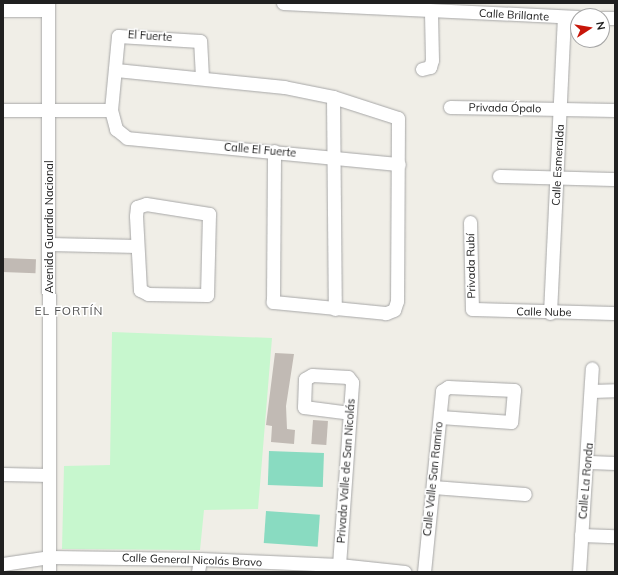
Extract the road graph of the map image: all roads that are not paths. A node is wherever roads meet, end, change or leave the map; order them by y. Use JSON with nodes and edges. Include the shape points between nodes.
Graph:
{"nodes":[{"id":1,"x":283,"y":3,"type":"edge"},
{"id":2,"x":352,"y":5,"type":"edge"},
{"id":3,"x":48,"y":7,"type":"edge"},
{"id":4,"x":3,"y":10,"type":"edge"},
{"id":5,"x":431,"y":11,"type":"junction"},
{"id":6,"x":564,"y":17,"type":"junction"},
{"id":7,"x":570,"y":17,"type":"edge"},
{"id":8,"x":422,"y":69,"type":"dead end"},
{"id":9,"x":116,"y":70,"type":"junction"},
{"id":10,"x":202,"y":77,"type":"junction"},
{"id":11,"x":333,"y":98,"type":"junction"},
{"id":12,"x":450,"y":107,"type":"dead end"},
{"id":13,"x":560,"y":109,"type":"junction"},
{"id":14,"x":3,"y":110,"type":"edge"},
{"id":15,"x":50,"y":110,"type":"junction"},
{"id":16,"x":111,"y":110,"type":"junction"},
{"id":17,"x":615,"y":110,"type":"edge"},
{"id":18,"x":120,"y":135,"type":"joint"},
{"id":19,"x":274,"y":151,"type":"junction"},
{"id":20,"x":332,"y":156,"type":"junction"},
{"id":21,"x":399,"y":164,"type":"junction"},
{"id":22,"x":499,"y":176,"type":"dead end"},
{"id":23,"x":557,"y":179,"type":"junction"},
{"id":24,"x":615,"y":179,"type":"edge"},
{"id":25,"x":470,"y":222,"type":"dead end"},
{"id":26,"x":49,"y":244,"type":"junction"},
{"id":27,"x":137,"y":246,"type":"junction"},
{"id":28,"x":335,"y":309,"type":"junction"},
{"id":29,"x":472,"y":309,"type":"joint"},
{"id":30,"x":550,"y":313,"type":"junction"},
{"id":31,"x":615,"y":313,"type":"edge"},
{"id":32,"x":592,"y":368,"type":"dead end"},
{"id":33,"x":615,"y":390,"type":"edge"},
{"id":34,"x":592,"y":391,"type":"junction"},
{"id":35,"x":350,"y":413,"type":"junction"},
{"id":36,"x":440,"y":417,"type":"junction"},
{"id":37,"x":589,"y":462,"type":"junction"},
{"id":38,"x":615,"y":463,"type":"edge"},
{"id":39,"x":3,"y":474,"type":"edge"},
{"id":40,"x":49,"y":475,"type":"junction"},
{"id":41,"x":432,"y":487,"type":"junction"},
{"id":42,"x":525,"y":494,"type":"dead end"},
{"id":43,"x":581,"y":535,"type":"junction"},
{"id":44,"x":615,"y":536,"type":"edge"},
{"id":45,"x":50,"y":557,"type":"junction"},
{"id":46,"x":3,"y":564,"type":"edge"},
{"id":47,"x":199,"y":566,"type":"edge"},
{"id":48,"x":339,"y":568,"type":"edge"},
{"id":49,"x":49,"y":572,"type":"edge"},
{"id":50,"x":405,"y":572,"type":"edge"},
{"id":51,"x":424,"y":572,"type":"edge"},
{"id":52,"x":579,"y":572,"type":"edge"}],
"edges":[{"from":1,"to":2,"type":"street","name":"Calle Brillante"},
{"from":2,"to":5,"type":"street","name":"Calle Brillante"},
{"from":3,"to":4,"type":"street"},
{"from":3,"to":15,"type":"street","name":"Avenida Guardia Nacional"},
{"from":5,"to":6,"type":"street","name":"Calle Brillante"},
{"from":5,"to":8,"type":"street","via":[[432,60],[430,67]]},
{"from":6,"to":7,"type":"street","name":"Calle Brillante"},
{"from":6,"to":13,"type":"street","name":"Calle Esmeralda"},
{"from":9,"to":10,"type":"street"},
{"from":9,"to":10,"type":"street","name":"El Fuerte","via":[[118,36],[171,38],[200,41]]},
{"from":9,"to":16,"type":"street","name":"El Fuerte"},
{"from":10,"to":11,"type":"street"},
{"from":11,"to":20,"type":"street"},
{"from":11,"to":21,"type":"street","via":[[398,118]]},
{"from":12,"to":13,"type":"street","name":"Privada Ópalo"},
{"from":13,"to":17,"type":"street","name":"Privada Ópalo"},
{"from":13,"to":23,"type":"street","name":"Calle Esmeralda"},
{"from":14,"to":15,"type":"street"},
{"from":15,"to":16,"type":"street"},
{"from":15,"to":26,"type":"street","name":"Avenida Guardia Nacional"},
{"from":16,"to":18,"type":"street","name":"El Fuerte"},
{"from":18,"to":19,"type":"street","name":"Calle El Fuerte"},
{"from":19,"to":20,"type":"street","name":"Calle El Fuerte"},
{"from":19,"to":28,"type":"street","via":[[273,302]]},
{"from":20,"to":21,"type":"street","name":"Calle El Fuerte"},
{"from":20,"to":28,"type":"street"},
{"from":21,"to":28,"type":"street","via":[[397,301],[394,310],[386,313]]},
{"from":22,"to":23,"type":"street"},
{"from":23,"to":24,"type":"street"},
{"from":23,"to":30,"type":"street","name":"Calle Esmeralda"},
{"from":25,"to":29,"type":"street","name":"Privada Rubí"},
{"from":26,"to":27,"type":"street"},
{"from":26,"to":40,"type":"street","name":"Avenida Guardia Nacional"},
{"from":27,"to":27,"type":"street","via":[[137,207],[146,204],[209,214],[207,296],[148,294],[140,290]]},
{"from":29,"to":30,"type":"street","name":"Calle Nube"},
{"from":30,"to":31,"type":"street","name":"Calle Nube"},
{"from":32,"to":34,"type":"street","name":"Calle La Ronda"},
{"from":33,"to":34,"type":"street"},
{"from":34,"to":37,"type":"street","name":"Calle La Ronda"},
{"from":35,"to":35,"type":"street","name":"Privada Valle de San Nicolás","via":[[308,409],[304,403],[308,376],[351,378]]},
{"from":35,"to":48,"type":"street","name":"Privada Valle de San Nicolás"},
{"from":36,"to":36,"type":"street","name":"Calle Valle San Ramiro","via":[[444,387],[510,388],[516,394],[513,419],[508,423]]},
{"from":36,"to":41,"type":"street","name":"Calle Valle San Ramiro"},
{"from":37,"to":38,"type":"street"},
{"from":37,"to":43,"type":"street","name":"Calle La Ronda"},
{"from":39,"to":40,"type":"street"},
{"from":40,"to":45,"type":"street","name":"Avenida Guardia Nacional"},
{"from":41,"to":42,"type":"street"},
{"from":41,"to":51,"type":"street","name":"Calle Valle San Ramiro"},
{"from":43,"to":44,"type":"street"},
{"from":43,"to":52,"type":"street","name":"Calle La Ronda"},
{"from":45,"to":46,"type":"street","name":"Calle General Nicolás Bravo"},
{"from":45,"to":47,"type":"street","name":"Calle General Nicolás Bravo"},
{"from":45,"to":49,"type":"street","name":"Avenida Guardia Nacional"},
{"from":47,"to":48,"type":"street","name":"Calle General Nicolás Bravo"},
{"from":48,"to":50,"type":"street","name":"Calle General Nicolás Bravo"}]}
